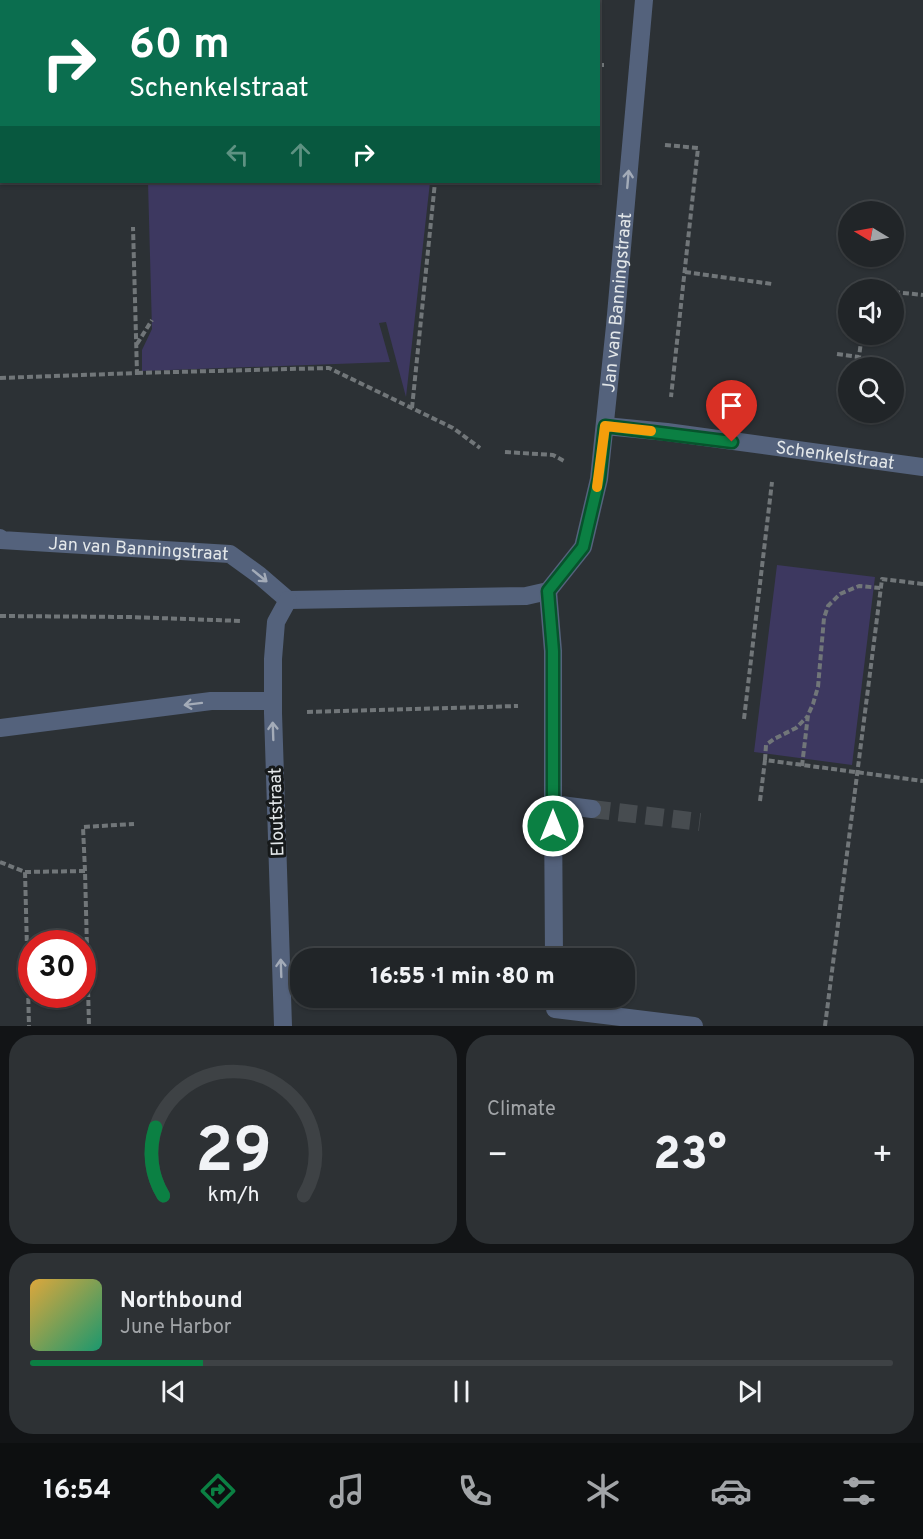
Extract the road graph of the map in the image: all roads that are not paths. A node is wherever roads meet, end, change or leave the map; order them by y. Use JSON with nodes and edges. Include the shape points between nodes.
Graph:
{"nodes":[{"id":1,"x":644,"y":0,"type":"edge"},
{"id":2,"x":605,"y":426,"type":"junction"},
{"id":3,"x":923,"y":467,"type":"edge"},
{"id":4,"x":0,"y":538,"type":"edge"},
{"id":5,"x":548,"y":591,"type":"junction"},
{"id":6,"x":288,"y":600,"type":"junction"},
{"id":7,"x":273,"y":707,"type":"junction"},
{"id":8,"x":0,"y":728,"type":"edge"},
{"id":9,"x":552,"y":804,"type":"junction"},
{"id":10,"x":592,"y":809,"type":"tunnel mouth"},
{"id":11,"x":554,"y":948,"type":"edge"},
{"id":12,"x":555,"y":1011,"type":"edge"},
{"id":13,"x":283,"y":1026,"type":"edge"},
{"id":14,"x":694,"y":1026,"type":"edge"}],
"edges":[{"from":2,"to":1,"type":"street","name":"Jan van Banningstraat","one_way":true},
{"from":2,"to":3,"type":"street","name":"Schenkelstraat"},
{"from":2,"to":5,"type":"street","name":"Jan van Banningstraat","via":[[599,479],[583,547]]},
{"from":4,"to":6,"type":"street","name":"Jan van Banningstraat","one_way":true,"via":[[230,554]]},
{"from":5,"to":6,"type":"street","via":[[526,596]]},
{"from":5,"to":9,"type":"street","via":[[553,651]]},
{"from":6,"to":7,"type":"street","name":"Eloutstraat","via":[[276,622]]},
{"from":7,"to":8,"type":"street","one_way":true,"via":[[211,701]]},
{"from":13,"to":7,"type":"street","name":"Eloutstraat","one_way":true},
{"from":9,"to":10,"type":"street"},
{"from":9,"to":11,"type":"street"},
{"from":12,"to":14,"type":"street"}]}
